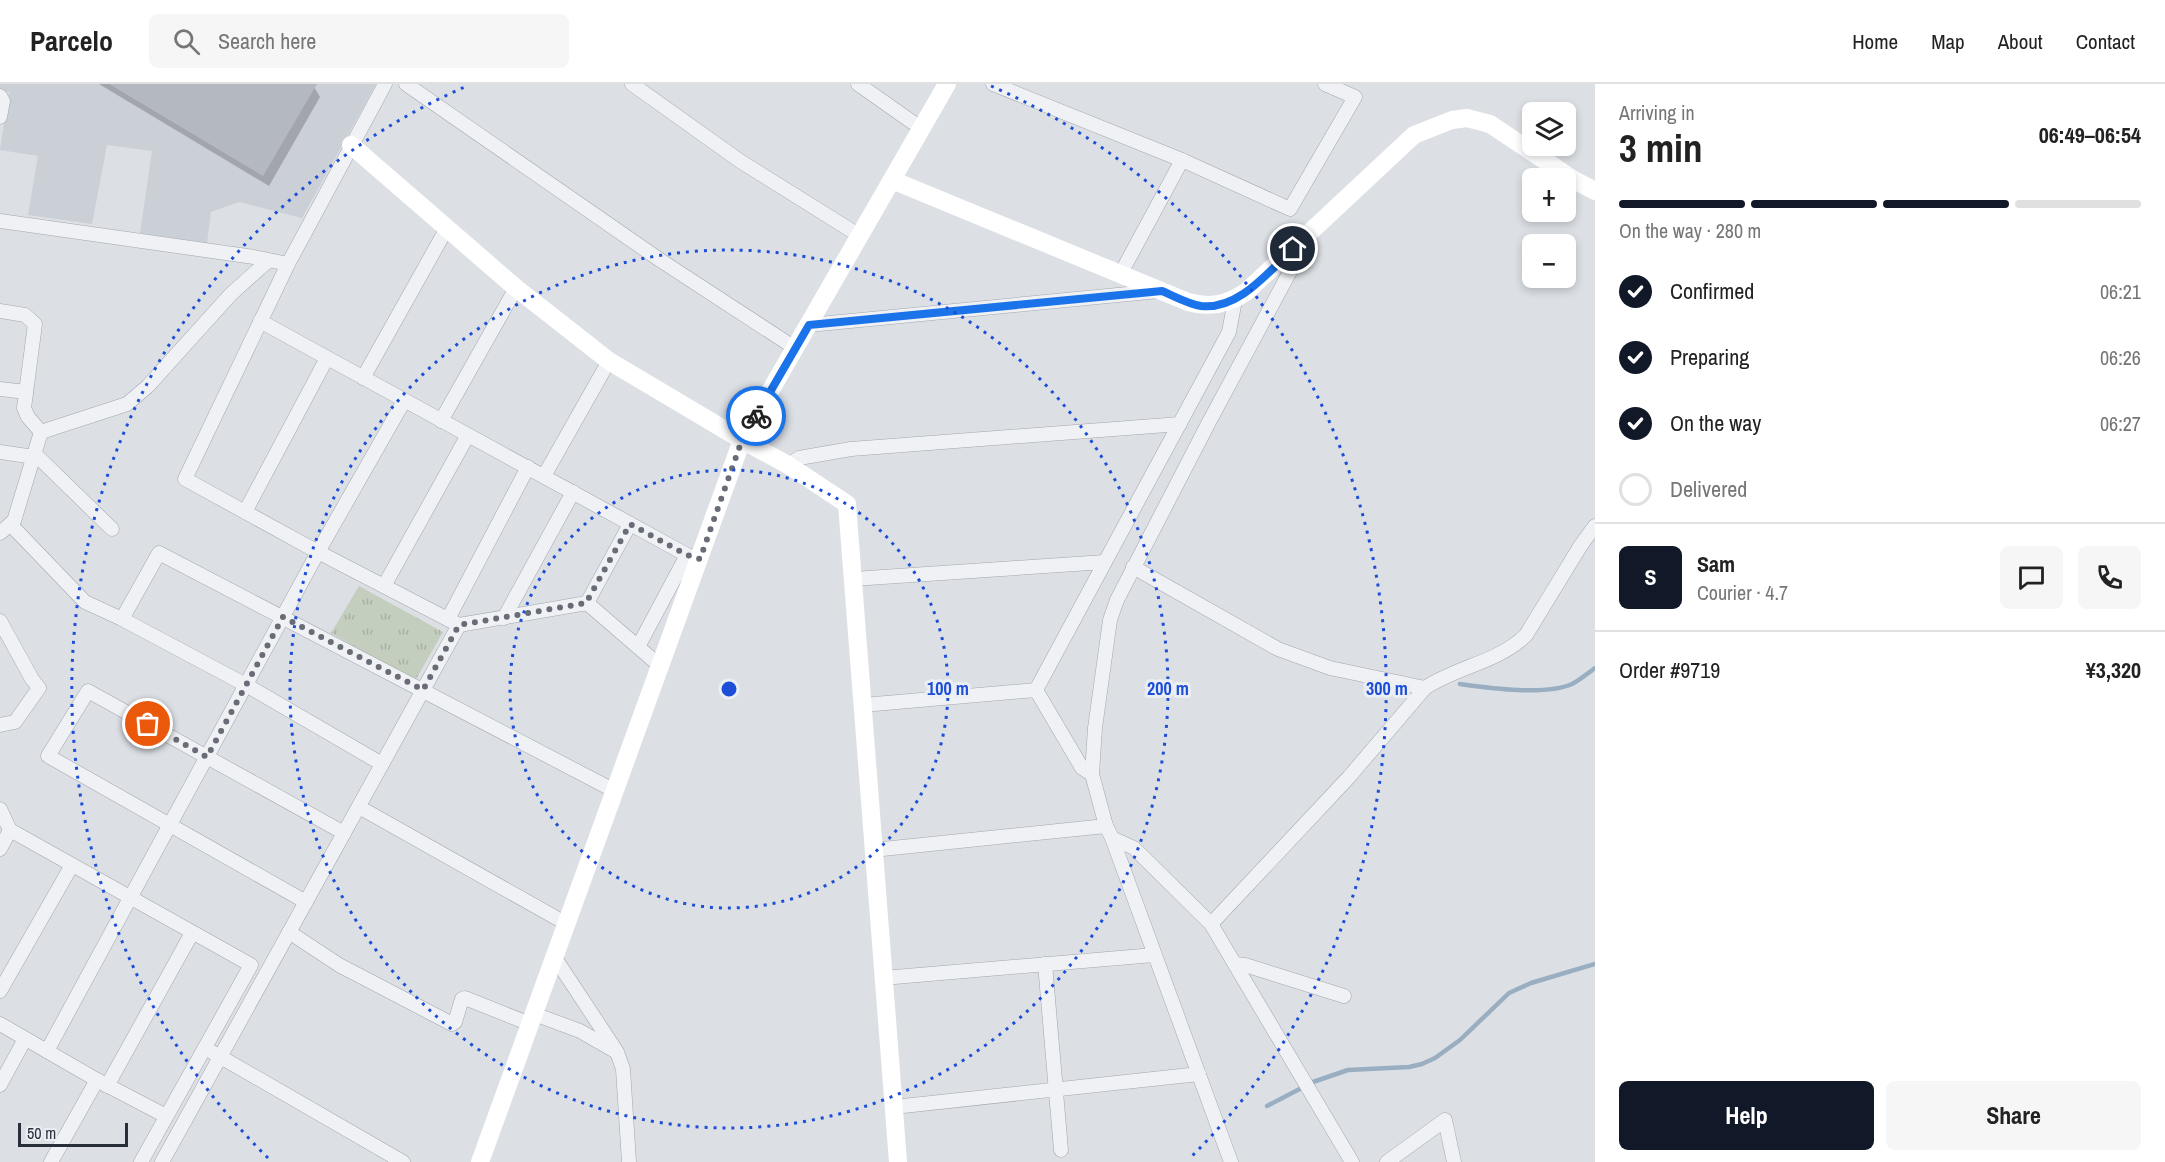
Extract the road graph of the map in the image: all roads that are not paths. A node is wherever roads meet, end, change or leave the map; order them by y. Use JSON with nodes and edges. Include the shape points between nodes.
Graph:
{"nodes":[{"id":1,"x":385,"y":84,"type":"edge"},
{"id":2,"x":406,"y":84,"type":"edge"},
{"id":3,"x":632,"y":84,"type":"edge"},
{"id":4,"x":858,"y":84,"type":"edge"},
{"id":5,"x":947,"y":84,"type":"edge"},
{"id":6,"x":993,"y":84,"type":"edge"},
{"id":7,"x":1325,"y":84,"type":"edge"},
{"id":8,"x":0,"y":96,"type":"edge"},
{"id":9,"x":0,"y":117,"type":"edge"},
{"id":10,"x":921,"y":129,"type":"junction"},
{"id":11,"x":351,"y":145,"type":"junction"},
{"id":12,"x":1182,"y":160,"type":"junction"},
{"id":13,"x":892,"y":180,"type":"junction"},
{"id":14,"x":1595,"y":190,"type":"edge"},
{"id":15,"x":0,"y":221,"type":"edge"},
{"id":16,"x":447,"y":228,"type":"junction"},
{"id":17,"x":860,"y":236,"type":"junction"},
{"id":18,"x":1293,"y":249,"type":"junction"},
{"id":19,"x":268,"y":261,"type":"junction"},
{"id":20,"x":288,"y":264,"type":"junction"},
{"id":21,"x":1120,"y":273,"type":"junction"},
{"id":22,"x":516,"y":288,"type":"junction"},
{"id":23,"x":1162,"y":291,"type":"junction"},
{"id":24,"x":1235,"y":300,"type":"junction"},
{"id":25,"x":0,"y":311,"type":"edge"},
{"id":26,"x":260,"y":321,"type":"junction"},
{"id":27,"x":809,"y":325,"type":"junction"},
{"id":28,"x":795,"y":348,"type":"junction"},
{"id":29,"x":327,"y":358,"type":"junction"},
{"id":30,"x":609,"y":361,"type":"junction"},
{"id":31,"x":363,"y":378,"type":"junction"},
{"id":32,"x":0,"y":389,"type":"edge"},
{"id":33,"x":26,"y":392,"type":"junction"},
{"id":34,"x":404,"y":401,"type":"junction"},
{"id":35,"x":441,"y":421,"type":"junction"},
{"id":36,"x":1180,"y":424,"type":"junction"},
{"id":37,"x":41,"y":432,"type":"junction"},
{"id":38,"x":468,"y":435,"type":"junction"},
{"id":39,"x":742,"y":440,"type":"junction"},
{"id":40,"x":0,"y":452,"type":"edge"},
{"id":41,"x":34,"y":456,"type":"junction"},
{"id":42,"x":788,"y":465,"type":"junction"},
{"id":43,"x":528,"y":467,"type":"junction"},
{"id":44,"x":544,"y":476,"type":"junction"},
{"id":45,"x":573,"y":492,"type":"junction"},
{"id":46,"x":245,"y":512,"type":"junction"},
{"id":47,"x":630,"y":524,"type":"junction"},
{"id":48,"x":1595,"y":526,"type":"edge"},
{"id":49,"x":5,"y":529,"type":"edge"},
{"id":50,"x":112,"y":529,"type":"dead end"},
{"id":51,"x":318,"y":552,"type":"junction"},
{"id":52,"x":693,"y":557,"type":"junction"},
{"id":53,"x":1105,"y":562,"type":"junction"},
{"id":54,"x":1133,"y":567,"type":"junction"},
{"id":55,"x":853,"y":579,"type":"junction"},
{"id":56,"x":384,"y":586,"type":"junction"},
{"id":57,"x":586,"y":603,"type":"junction"},
{"id":58,"x":283,"y":617,"type":"junction"},
{"id":59,"x":504,"y":618,"type":"junction"},
{"id":60,"x":122,"y":619,"type":"junction"},
{"id":61,"x":0,"y":621,"type":"edge"},
{"id":62,"x":453,"y":622,"type":"junction"},
{"id":63,"x":638,"y":646,"type":"junction"},
{"id":64,"x":660,"y":666,"type":"junction"},
{"id":65,"x":246,"y":685,"type":"junction"},
{"id":66,"x":1425,"y":688,"type":"junction"},
{"id":67,"x":423,"y":690,"type":"junction"},
{"id":68,"x":1036,"y":690,"type":"junction"},
{"id":69,"x":863,"y":705,"type":"junction"},
{"id":70,"x":0,"y":726,"type":"edge"},
{"id":71,"x":207,"y":757,"type":"junction"},
{"id":72,"x":382,"y":764,"type":"junction"},
{"id":73,"x":1092,"y":774,"type":"junction"},
{"id":74,"x":615,"y":791,"type":"junction"},
{"id":75,"x":358,"y":807,"type":"junction"},
{"id":76,"x":0,"y":808,"type":"edge"},
{"id":77,"x":170,"y":825,"type":"junction"},
{"id":78,"x":10,"y":830,"type":"junction"},
{"id":79,"x":1109,"y":832,"type":"junction"},
{"id":80,"x":344,"y":833,"type":"junction"},
{"id":81,"x":0,"y":849,"type":"edge"},
{"id":82,"x":873,"y":850,"type":"junction"},
{"id":83,"x":72,"y":865,"type":"junction"},
{"id":84,"x":130,"y":898,"type":"junction"},
{"id":85,"x":306,"y":902,"type":"junction"},
{"id":86,"x":567,"y":924,"type":"junction"},
{"id":87,"x":1210,"y":924,"type":"junction"},
{"id":88,"x":289,"y":932,"type":"junction"},
{"id":89,"x":192,"y":933,"type":"junction"},
{"id":90,"x":1154,"y":955,"type":"junction"},
{"id":91,"x":555,"y":958,"type":"junction"},
{"id":92,"x":1045,"y":964,"type":"junction"},
{"id":93,"x":1234,"y":964,"type":"junction"},
{"id":94,"x":883,"y":978,"type":"junction"},
{"id":95,"x":0,"y":991,"type":"edge"},
{"id":96,"x":1344,"y":996,"type":"dead end"},
{"id":97,"x":532,"y":1019,"type":"junction"},
{"id":98,"x":0,"y":1024,"type":"edge"},
{"id":99,"x":25,"y":1039,"type":"junction"},
{"id":100,"x":205,"y":1048,"type":"junction"},
{"id":101,"x":47,"y":1051,"type":"junction"},
{"id":102,"x":617,"y":1052,"type":"junction"},
{"id":103,"x":220,"y":1057,"type":"junction"},
{"id":104,"x":1199,"y":1074,"type":"junction"},
{"id":105,"x":102,"y":1083,"type":"junction"},
{"id":106,"x":0,"y":1084,"type":"edge"},
{"id":107,"x":1056,"y":1088,"type":"junction"},
{"id":108,"x":894,"y":1107,"type":"junction"},
{"id":109,"x":166,"y":1116,"type":"junction"},
{"id":110,"x":1061,"y":1150,"type":"dead end"},
{"id":111,"x":51,"y":1162,"type":"edge"},
{"id":112,"x":141,"y":1162,"type":"edge"},
{"id":113,"x":162,"y":1162,"type":"edge"},
{"id":114,"x":403,"y":1162,"type":"edge"},
{"id":115,"x":480,"y":1162,"type":"edge"},
{"id":116,"x":629,"y":1162,"type":"edge"},
{"id":117,"x":898,"y":1162,"type":"edge"},
{"id":118,"x":1231,"y":1162,"type":"edge"},
{"id":119,"x":1353,"y":1162,"type":"edge"},
{"id":120,"x":1387,"y":1162,"type":"edge"},
{"id":121,"x":1454,"y":1162,"type":"edge"}],
"edges":[{"from":1,"to":11,"type":"street"},
{"from":2,"to":28,"type":"street"},
{"from":3,"to":17,"type":"street","via":[[740,161]]},
{"from":4,"to":10,"type":"street"},
{"from":5,"to":10,"type":"street"},
{"from":6,"to":12,"type":"street"},
{"from":7,"to":12,"type":"street","via":[[1355,97],[1290,209]]},
{"from":8,"to":9,"type":"street"},
{"from":10,"to":13,"type":"street"},
{"from":11,"to":16,"type":"street"},
{"from":11,"to":20,"type":"street"},
{"from":12,"to":21,"type":"street"},
{"from":13,"to":17,"type":"street"},
{"from":13,"to":21,"type":"street"},
{"from":14,"to":18,"type":"street","via":[[1490,124],[1467,118],[1452,120],[1414,135]]},
{"from":15,"to":19,"type":"street"},
{"from":16,"to":22,"type":"street"},
{"from":16,"to":31,"type":"street"},
{"from":17,"to":27,"type":"street"},
{"from":18,"to":24,"type":"street"},
{"from":18,"to":54,"type":"street","via":[[1293,266]]},
{"from":19,"to":20,"type":"street"},
{"from":19,"to":37,"type":"street","via":[[231,294],[148,386],[126,404]]},
{"from":20,"to":26,"type":"street"},
{"from":21,"to":23,"type":"street"},
{"from":22,"to":30,"type":"street"},
{"from":22,"to":35,"type":"street"},
{"from":23,"to":24,"type":"street","via":[[1202,306]]},
{"from":23,"to":27,"type":"street"},
{"from":24,"to":36,"type":"street","via":[[1229,332]]},
{"from":25,"to":33,"type":"street","via":[[25,315],[35,324]]},
{"from":26,"to":29,"type":"street"},
{"from":26,"to":46,"type":"street","via":[[185,479]]},
{"from":27,"to":28,"type":"street"},
{"from":28,"to":39,"type":"street"},
{"from":29,"to":31,"type":"street"},
{"from":29,"to":46,"type":"street"},
{"from":30,"to":39,"type":"street"},
{"from":30,"to":44,"type":"street"},
{"from":31,"to":34,"type":"street"},
{"from":32,"to":33,"type":"street"},
{"from":33,"to":37,"type":"street","via":[[24,408]]},
{"from":34,"to":35,"type":"street"},
{"from":34,"to":51,"type":"street"},
{"from":35,"to":38,"type":"street"},
{"from":36,"to":42,"type":"street","via":[[851,449],[799,458]]},
{"from":36,"to":53,"type":"street"},
{"from":37,"to":41,"type":"street"},
{"from":38,"to":43,"type":"street"},
{"from":38,"to":56,"type":"street"},
{"from":39,"to":42,"type":"street"},
{"from":39,"to":52,"type":"street"},
{"from":40,"to":41,"type":"street"},
{"from":41,"to":49,"type":"street","via":[[14,521]]},
{"from":41,"to":50,"type":"street"},
{"from":42,"to":55,"type":"street","via":[[847,504]]},
{"from":43,"to":44,"type":"street"},
{"from":43,"to":62,"type":"street"},
{"from":44,"to":45,"type":"street"},
{"from":45,"to":47,"type":"street"},
{"from":45,"to":59,"type":"street"},
{"from":46,"to":51,"type":"street"},
{"from":47,"to":52,"type":"street"},
{"from":47,"to":57,"type":"street"},
{"from":48,"to":66,"type":"street","via":[[1519,642]]},
{"from":49,"to":60,"type":"street","via":[[85,602]]},
{"from":51,"to":56,"type":"street"},
{"from":51,"to":58,"type":"street"},
{"from":52,"to":63,"type":"street"},
{"from":52,"to":64,"type":"street"},
{"from":53,"to":55,"type":"street"},
{"from":53,"to":68,"type":"street"},
{"from":54,"to":66,"type":"street","via":[[1278,648],[1329,668]]},
{"from":54,"to":73,"type":"street","via":[[1110,620]]},
{"from":55,"to":69,"type":"street"},
{"from":56,"to":62,"type":"street"},
{"from":57,"to":59,"type":"street"},
{"from":57,"to":63,"type":"street"},
{"from":58,"to":60,"type":"street","via":[[159,553]]},
{"from":58,"to":65,"type":"street"},
{"from":58,"to":67,"type":"street"},
{"from":59,"to":62,"type":"street"},
{"from":60,"to":65,"type":"street"},
{"from":61,"to":70,"type":"street","via":[[39,688],[15,722]]},
{"from":62,"to":67,"type":"street"},
{"from":63,"to":64,"type":"street"},
{"from":64,"to":74,"type":"street"},
{"from":65,"to":71,"type":"street"},
{"from":65,"to":72,"type":"street"},
{"from":66,"to":87,"type":"street","via":[[1349,777]]},
{"from":67,"to":72,"type":"street"},
{"from":67,"to":74,"type":"street"},
{"from":68,"to":69,"type":"street"},
{"from":68,"to":73,"type":"street","via":[[1082,768]]},
{"from":69,"to":82,"type":"street"},
{"from":71,"to":77,"type":"street"},
{"from":71,"to":77,"type":"street","via":[[88,691],[48,756]]},
{"from":71,"to":80,"type":"street"},
{"from":72,"to":75,"type":"street"},
{"from":73,"to":79,"type":"street"},
{"from":74,"to":86,"type":"street"},
{"from":75,"to":80,"type":"street"},
{"from":75,"to":86,"type":"street"},
{"from":76,"to":78,"type":"street"},
{"from":77,"to":84,"type":"street"},
{"from":77,"to":85,"type":"street"},
{"from":78,"to":81,"type":"street"},
{"from":78,"to":83,"type":"street"},
{"from":79,"to":82,"type":"street"},
{"from":79,"to":87,"type":"street","via":[[1134,848]]},
{"from":79,"to":90,"type":"street"},
{"from":80,"to":85,"type":"street"},
{"from":82,"to":94,"type":"street"},
{"from":83,"to":84,"type":"street"},
{"from":83,"to":95,"type":"street"},
{"from":84,"to":89,"type":"street"},
{"from":84,"to":101,"type":"street"},
{"from":85,"to":88,"type":"street"},
{"from":86,"to":91,"type":"street"},
{"from":87,"to":93,"type":"street"},
{"from":88,"to":97,"type":"street","via":[[339,965],[452,1024],[465,998]]},
{"from":88,"to":103,"type":"street"},
{"from":89,"to":100,"type":"street","via":[[251,965]]},
{"from":89,"to":105,"type":"street"},
{"from":90,"to":92,"type":"street"},
{"from":90,"to":104,"type":"street"},
{"from":91,"to":97,"type":"street"},
{"from":91,"to":102,"type":"street"},
{"from":92,"to":94,"type":"street"},
{"from":92,"to":107,"type":"street"},
{"from":93,"to":96,"type":"street"},
{"from":93,"to":119,"type":"street"},
{"from":94,"to":108,"type":"street"},
{"from":97,"to":102,"type":"street","via":[[580,1031]]},
{"from":97,"to":115,"type":"street"},
{"from":98,"to":99,"type":"street"},
{"from":99,"to":101,"type":"street"},
{"from":99,"to":106,"type":"street"},
{"from":100,"to":103,"type":"street"},
{"from":100,"to":109,"type":"street"},
{"from":101,"to":105,"type":"street"},
{"from":102,"to":116,"type":"street","via":[[623,1069]]},
{"from":103,"to":113,"type":"street"},
{"from":103,"to":114,"type":"street"},
{"from":104,"to":107,"type":"street"},
{"from":104,"to":118,"type":"street"},
{"from":105,"to":109,"type":"street"},
{"from":105,"to":111,"type":"street"},
{"from":107,"to":108,"type":"street"},
{"from":107,"to":110,"type":"street"},
{"from":108,"to":117,"type":"street"},
{"from":109,"to":112,"type":"street"},
{"from":120,"to":121,"type":"street","via":[[1445,1120]]}]}
